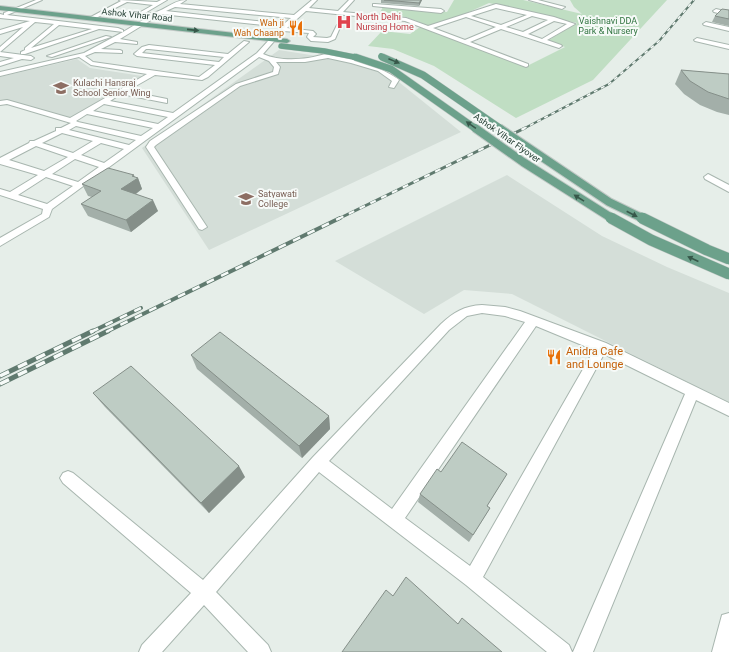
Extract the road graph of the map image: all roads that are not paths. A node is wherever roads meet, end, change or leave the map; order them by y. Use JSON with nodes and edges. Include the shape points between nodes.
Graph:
{"nodes":[{"id":1,"x":40,"y":0,"type":"edge"},
{"id":2,"x":121,"y":0,"type":"edge"},
{"id":3,"x":126,"y":0,"type":"edge"},
{"id":4,"x":165,"y":0,"type":"edge"},
{"id":5,"x":184,"y":0,"type":"edge"},
{"id":6,"x":315,"y":0,"type":"edge"},
{"id":7,"x":352,"y":0,"type":"edge"},
{"id":8,"x":380,"y":0,"type":"edge"},
{"id":9,"x":531,"y":0,"type":"edge"},
{"id":10,"x":551,"y":2,"type":"edge"},
{"id":11,"x":158,"y":4,"type":"junction"},
{"id":12,"x":204,"y":4,"type":"dead end"},
{"id":13,"x":174,"y":5,"type":"junction"},
{"id":14,"x":375,"y":5,"type":"junction"},
{"id":15,"x":562,"y":6,"type":"dead end"},
{"id":16,"x":0,"y":8,"type":"edge"},
{"id":17,"x":198,"y":8,"type":"junction"},
{"id":18,"x":304,"y":9,"type":"junction"},
{"id":19,"x":15,"y":10,"type":"junction"},
{"id":20,"x":441,"y":11,"type":"dead end"},
{"id":21,"x":716,"y":11,"type":"dead end"},
{"id":22,"x":160,"y":12,"type":"junction"},
{"id":23,"x":339,"y":13,"type":"junction"},
{"id":24,"x":533,"y":14,"type":"junction"},
{"id":25,"x":729,"y":14,"type":"edge"},
{"id":26,"x":2,"y":15,"type":"edge"},
{"id":27,"x":367,"y":15,"type":"junction"},
{"id":28,"x":153,"y":16,"type":"junction"},
{"id":29,"x":467,"y":16,"type":"junction"},
{"id":30,"x":295,"y":17,"type":"junction"},
{"id":31,"x":16,"y":18,"type":"junction"},
{"id":32,"x":90,"y":19,"type":"junction"},
{"id":33,"x":554,"y":19,"type":"junction"},
{"id":34,"x":0,"y":22,"type":"edge"},
{"id":35,"x":32,"y":22,"type":"junction"},
{"id":36,"x":58,"y":23,"type":"junction"},
{"id":37,"x":141,"y":24,"type":"junction"},
{"id":38,"x":706,"y":24,"type":"dead end"},
{"id":39,"x":79,"y":25,"type":"junction"},
{"id":40,"x":339,"y":26,"type":"dead end"},
{"id":41,"x":284,"y":27,"type":"junction"},
{"id":42,"x":101,"y":28,"type":"junction"},
{"id":43,"x":429,"y":28,"type":"junction"},
{"id":44,"x":502,"y":28,"type":"junction"},
{"id":45,"x":133,"y":29,"type":"junction"},
{"id":46,"x":729,"y":29,"type":"edge"},
{"id":47,"x":64,"y":30,"type":"dead end"},
{"id":48,"x":0,"y":32,"type":"edge"},
{"id":49,"x":57,"y":32,"type":"dead end"},
{"id":50,"x":522,"y":35,"type":"junction"},
{"id":51,"x":42,"y":36,"type":"junction"},
{"id":52,"x":114,"y":40,"type":"junction"},
{"id":53,"x":697,"y":40,"type":"dead end"},
{"id":54,"x":542,"y":41,"type":"junction"},
{"id":55,"x":246,"y":42,"type":"junction"},
{"id":56,"x":269,"y":42,"type":"junction"},
{"id":57,"x":465,"y":42,"type":"junction"},
{"id":58,"x":135,"y":43,"type":"dead end"},
{"id":59,"x":284,"y":43,"type":"junction"},
{"id":60,"x":559,"y":46,"type":"dead end"},
{"id":61,"x":729,"y":47,"type":"edge"},
{"id":62,"x":0,"y":50,"type":"edge"},
{"id":63,"x":96,"y":50,"type":"junction"},
{"id":64,"x":0,"y":54,"type":"edge"},
{"id":65,"x":259,"y":54,"type":"junction"},
{"id":66,"x":21,"y":55,"type":"junction"},
{"id":67,"x":81,"y":56,"type":"junction"},
{"id":68,"x":228,"y":56,"type":"junction"},
{"id":69,"x":39,"y":59,"type":"junction"},
{"id":70,"x":271,"y":60,"type":"junction"},
{"id":71,"x":56,"y":62,"type":"junction"},
{"id":72,"x":0,"y":64,"type":"edge"},
{"id":73,"x":219,"y":64,"type":"junction"},
{"id":74,"x":526,"y":65,"type":"dead end"},
{"id":75,"x":108,"y":66,"type":"junction"},
{"id":76,"x":154,"y":73,"type":"junction"},
{"id":77,"x":0,"y":74,"type":"edge"},
{"id":78,"x":392,"y":87,"type":"dead end"},
{"id":79,"x":121,"y":92,"type":"junction"},
{"id":80,"x":164,"y":101,"type":"dead end"},
{"id":81,"x":103,"y":102,"type":"junction"},
{"id":82,"x":0,"y":103,"type":"edge"},
{"id":83,"x":86,"y":112,"type":"junction"},
{"id":84,"x":175,"y":116,"type":"junction"},
{"id":85,"x":73,"y":122,"type":"junction"},
{"id":86,"x":159,"y":127,"type":"junction"},
{"id":87,"x":59,"y":130,"type":"junction"},
{"id":88,"x":143,"y":139,"type":"junction"},
{"id":89,"x":100,"y":140,"type":"junction"},
{"id":90,"x":32,"y":143,"type":"junction"},
{"id":91,"x":130,"y":148,"type":"junction"},
{"id":92,"x":73,"y":157,"type":"junction"},
{"id":93,"x":0,"y":161,"type":"edge"},
{"id":94,"x":106,"y":166,"type":"junction"},
{"id":95,"x":44,"y":174,"type":"junction"},
{"id":96,"x":708,"y":177,"type":"dead end"},
{"id":97,"x":79,"y":185,"type":"junction"},
{"id":98,"x":729,"y":189,"type":"edge"},
{"id":99,"x":0,"y":192,"type":"edge"},
{"id":100,"x":10,"y":196,"type":"junction"},
{"id":101,"x":48,"y":208,"type":"junction"},
{"id":102,"x":202,"y":227,"type":"dead end"},
{"id":103,"x":0,"y":243,"type":"edge"},
{"id":104,"x":729,"y":259,"type":"edge"},
{"id":105,"x":729,"y":274,"type":"edge"},
{"id":106,"x":533,"y":320,"type":"junction"},
{"id":107,"x":602,"y":347,"type":"junction"},
{"id":108,"x":693,"y":392,"type":"junction"},
{"id":109,"x":729,"y":410,"type":"edge"},
{"id":110,"x":318,"y":462,"type":"junction"},
{"id":111,"x":68,"y":478,"type":"dead end"},
{"id":112,"x":394,"y":520,"type":"junction"},
{"id":113,"x":472,"y":579,"type":"junction"},
{"id":114,"x":204,"y":592,"type":"junction"},
{"id":115,"x":729,"y":622,"type":"edge"},
{"id":116,"x":149,"y":652,"type":"edge"},
{"id":117,"x":261,"y":652,"type":"edge"},
{"id":118,"x":562,"y":652,"type":"edge"},
{"id":119,"x":583,"y":652,"type":"edge"},
{"id":120,"x":722,"y":652,"type":"edge"}],
"edges":[{"from":1,"to":19,"type":"street"},
{"from":2,"to":3,"type":"street"},
{"from":3,"to":11,"type":"street"},
{"from":3,"to":32,"type":"street"},
{"from":4,"to":11,"type":"street"},
{"from":5,"to":13,"type":"street"},
{"from":6,"to":18,"type":"street"},
{"from":7,"to":23,"type":"street"},
{"from":8,"to":14,"type":"street"},
{"from":9,"to":10,"type":"street"},
{"from":10,"to":15,"type":"street"},
{"from":11,"to":28,"type":"street","via":[[140,14]]},
{"from":12,"to":17,"type":"street"},
{"from":13,"to":17,"type":"street"},
{"from":13,"to":22,"type":"street"},
{"from":14,"to":20,"type":"street"},
{"from":14,"to":27,"type":"street"},
{"from":16,"to":19,"type":"main road","name":"Ashok Vihar Road"},
{"from":17,"to":30,"type":"street"},
{"from":18,"to":23,"type":"street"},
{"from":18,"to":30,"type":"street"},
{"from":19,"to":26,"type":"street"},
{"from":19,"to":32,"type":"main road","name":"Ashok Vihar Road"},
{"from":21,"to":25,"type":"street"},
{"from":22,"to":28,"type":"street"},
{"from":22,"to":41,"type":"street"},
{"from":23,"to":27,"type":"street"},
{"from":24,"to":29,"type":"street","via":[[496,6]]},
{"from":24,"to":33,"type":"street"},
{"from":24,"to":44,"type":"street"},
{"from":26,"to":31,"type":"street"},
{"from":26,"to":45,"type":"main road","name":"Ashok Vihar Road"},
{"from":27,"to":43,"type":"street","via":[[399,18]]},
{"from":28,"to":37,"type":"street"},
{"from":29,"to":43,"type":"street"},
{"from":29,"to":44,"type":"street"},
{"from":30,"to":41,"type":"street"},
{"from":31,"to":34,"type":"street"},
{"from":31,"to":35,"type":"street"},
{"from":32,"to":37,"type":"main road","name":"Ashok Vihar Road"},
{"from":33,"to":50,"type":"street"},
{"from":33,"to":54,"type":"street","via":[[572,25]]},
{"from":35,"to":36,"type":"street"},
{"from":35,"to":48,"type":"street"},
{"from":35,"to":62,"type":"street"},
{"from":36,"to":39,"type":"street"},
{"from":36,"to":51,"type":"street"},
{"from":37,"to":45,"type":"street"},
{"from":37,"to":56,"type":"main road","name":"Ashok Vihar Road","one_way":true},
{"from":38,"to":46,"type":"street"},
{"from":39,"to":42,"type":"street"},
{"from":39,"to":47,"type":"street"},
{"from":40,"to":41,"type":"street","via":[[333,38],[328,40],[311,39],[311,32]]},
{"from":41,"to":56,"type":"street"},
{"from":42,"to":66,"type":"street"},
{"from":42,"to":69,"type":"street","via":[[121,31],[113,36]]},
{"from":43,"to":57,"type":"street"},
{"from":44,"to":50,"type":"street"},
{"from":44,"to":57,"type":"street"},
{"from":45,"to":52,"type":"street"},
{"from":45,"to":55,"type":"main road","name":"Ashok Vihar Road"},
{"from":49,"to":51,"type":"street"},
{"from":50,"to":54,"type":"street"},
{"from":51,"to":66,"type":"street"},
{"from":52,"to":58,"type":"street"},
{"from":52,"to":63,"type":"street"},
{"from":53,"to":61,"type":"street"},
{"from":54,"to":60,"type":"street"},
{"from":55,"to":56,"type":"main road","name":"Ashok Vihar Road"},
{"from":55,"to":68,"type":"street"},
{"from":56,"to":59,"type":"main road","name":"Ashok Vihar Flyover"},
{"from":56,"to":65,"type":"street"},
{"from":57,"to":74,"type":"street"},
{"from":59,"to":104,"type":"main road","name":"Ashok Vihar Flyover","one_way":true,"bridge":true,"via":[[347,47],[408,67],[609,202]]},
{"from":105,"to":59,"type":"main road","name":"Ashok Vihar Flyover","one_way":true,"bridge":true,"via":[[651,240],[605,215],[522,162],[391,69],[349,54]]},
{"from":63,"to":67,"type":"street"},
{"from":63,"to":75,"type":"street","via":[[120,55]]},
{"from":64,"to":66,"type":"street"},
{"from":65,"to":70,"type":"street"},
{"from":65,"to":84,"type":"street"},
{"from":66,"to":69,"type":"street"},
{"from":66,"to":72,"type":"street"},
{"from":67,"to":71,"type":"street"},
{"from":67,"to":75,"type":"street","via":[[94,64]]},
{"from":68,"to":73,"type":"street"},
{"from":68,"to":73,"type":"street","via":[[149,47],[137,54]]},
{"from":69,"to":71,"type":"street"},
{"from":70,"to":78,"type":"street","via":[[335,57],[383,71],[396,80]]},
{"from":70,"to":102,"type":"street","via":[[277,67],[276,73],[238,85],[153,142],[150,148]]},
{"from":71,"to":77,"type":"street"},
{"from":73,"to":76,"type":"street","via":[[200,79]]},
{"from":75,"to":76,"type":"street"},
{"from":76,"to":79,"type":"street"},
{"from":79,"to":80,"type":"street"},
{"from":79,"to":81,"type":"street"},
{"from":81,"to":83,"type":"street"},
{"from":81,"to":84,"type":"street"},
{"from":82,"to":85,"type":"street","via":[[7,102]]},
{"from":83,"to":85,"type":"street"},
{"from":83,"to":86,"type":"street"},
{"from":84,"to":86,"type":"street"},
{"from":85,"to":87,"type":"street"},
{"from":85,"to":88,"type":"street"},
{"from":86,"to":88,"type":"street"},
{"from":87,"to":89,"type":"street"},
{"from":87,"to":90,"type":"street"},
{"from":88,"to":91,"type":"street"},
{"from":89,"to":91,"type":"street"},
{"from":89,"to":92,"type":"street"},
{"from":90,"to":92,"type":"street"},
{"from":90,"to":93,"type":"street"},
{"from":91,"to":94,"type":"street"},
{"from":92,"to":94,"type":"street"},
{"from":92,"to":95,"type":"street"},
{"from":93,"to":95,"type":"street"},
{"from":94,"to":97,"type":"street"},
{"from":95,"to":97,"type":"street"},
{"from":95,"to":100,"type":"street"},
{"from":96,"to":98,"type":"street"},
{"from":97,"to":101,"type":"street"},
{"from":99,"to":100,"type":"street"},
{"from":100,"to":101,"type":"street"},
{"from":101,"to":103,"type":"street","via":[[46,215]]},
{"from":106,"to":107,"type":"street"},
{"from":106,"to":110,"type":"street","via":[[496,310],[468,310],[458,316]]},
{"from":106,"to":112,"type":"street"},
{"from":107,"to":108,"type":"street"},
{"from":107,"to":113,"type":"street"},
{"from":108,"to":109,"type":"street"},
{"from":108,"to":119,"type":"street"},
{"from":110,"to":112,"type":"street"},
{"from":110,"to":114,"type":"street"},
{"from":111,"to":114,"type":"street"},
{"from":112,"to":113,"type":"street"},
{"from":113,"to":118,"type":"street"},
{"from":114,"to":116,"type":"street"},
{"from":114,"to":117,"type":"street"},
{"from":115,"to":120,"type":"street"}]}
